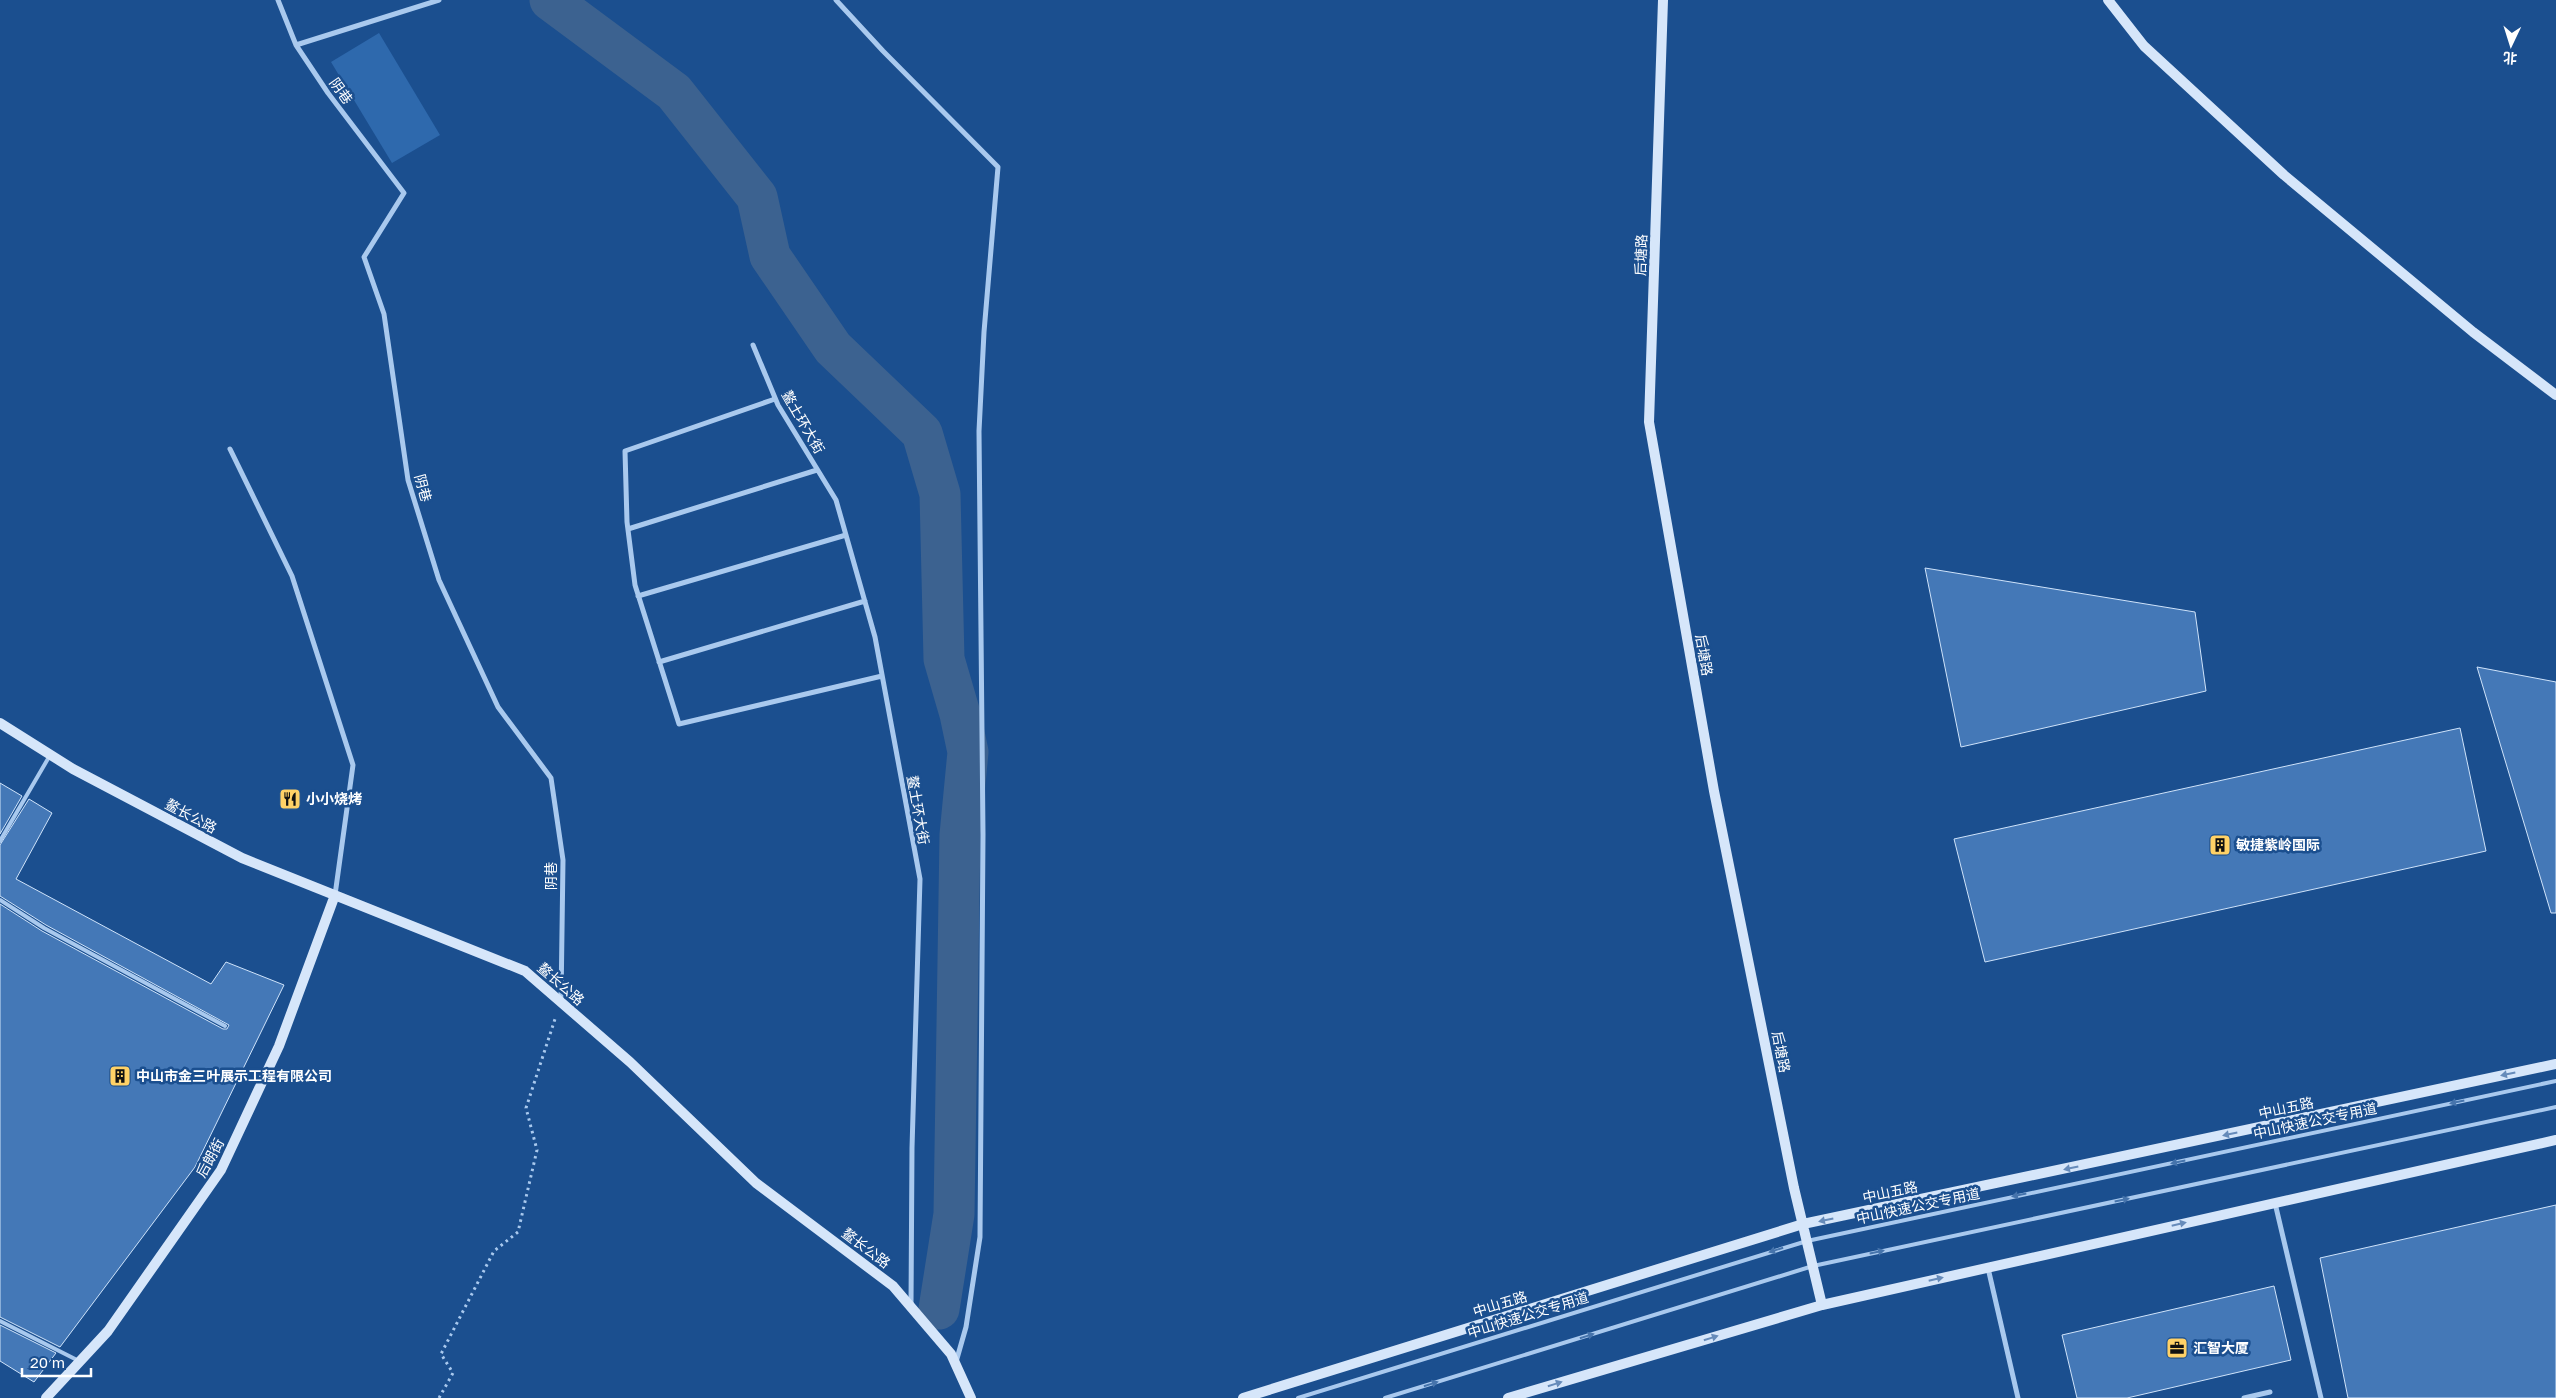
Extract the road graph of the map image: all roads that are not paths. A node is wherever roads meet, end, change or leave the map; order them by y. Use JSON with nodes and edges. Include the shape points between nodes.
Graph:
{"nodes":[{"id":1,"x":278,"y":0,"type":"edge"},
{"id":2,"x":439,"y":0,"type":"edge"},
{"id":3,"x":836,"y":0,"type":"edge"},
{"id":4,"x":1663,"y":0,"type":"edge"},
{"id":5,"x":2108,"y":0,"type":"edge"},
{"id":6,"x":296,"y":45,"type":"junction"},
{"id":7,"x":753,"y":345,"type":"dead end"},
{"id":8,"x":2556,"y":395,"type":"edge"},
{"id":9,"x":775,"y":399,"type":"junction"},
{"id":10,"x":230,"y":449,"type":"dead end"},
{"id":11,"x":817,"y":470,"type":"junction"},
{"id":12,"x":628,"y":529,"type":"junction"},
{"id":13,"x":846,"y":535,"type":"junction"},
{"id":14,"x":638,"y":596,"type":"junction"},
{"id":15,"x":865,"y":601,"type":"junction"},
{"id":16,"x":659,"y":662,"type":"junction"},
{"id":17,"x":882,"y":676,"type":"junction"},
{"id":18,"x":0,"y":723,"type":"edge"},
{"id":19,"x":50,"y":755,"type":"junction"},
{"id":20,"x":0,"y":841,"type":"edge"},
{"id":21,"x":334,"y":895,"type":"junction"},
{"id":22,"x":0,"y":900,"type":"edge"},
{"id":23,"x":561,"y":1002,"type":"junction"},
{"id":24,"x":225,"y":1026,"type":"dead end"},
{"id":25,"x":2556,"y":1064,"type":"edge"},
{"id":26,"x":2556,"y":1081,"type":"edge"},
{"id":27,"x":2556,"y":1107,"type":"edge"},
{"id":28,"x":2556,"y":1140,"type":"edge"},
{"id":29,"x":2275,"y":1202,"type":"junction"},
{"id":30,"x":1803,"y":1224,"type":"junction"},
{"id":31,"x":1807,"y":1241,"type":"junction"},
{"id":32,"x":1813,"y":1266,"type":"junction"},
{"id":33,"x":1988,"y":1267,"type":"junction"},
{"id":34,"x":1822,"y":1305,"type":"junction"},
{"id":35,"x":912,"y":1308,"type":"junction"},
{"id":36,"x":0,"y":1321,"type":"edge"},
{"id":37,"x":79,"y":1361,"type":"junction"},
{"id":38,"x":956,"y":1364,"type":"junction"},
{"id":39,"x":2270,"y":1392,"type":"dead end"},
{"id":40,"x":46,"y":1398,"type":"edge"},
{"id":41,"x":972,"y":1398,"type":"edge"},
{"id":42,"x":1244,"y":1398,"type":"edge"},
{"id":43,"x":1298,"y":1398,"type":"edge"},
{"id":44,"x":1385,"y":1398,"type":"edge"},
{"id":45,"x":1508,"y":1398,"type":"edge"},
{"id":46,"x":2018,"y":1398,"type":"edge"},
{"id":47,"x":2244,"y":1398,"type":"edge"},
{"id":48,"x":2320,"y":1398,"type":"edge"}],
"edges":[{"from":1,"to":6,"type":"street","name":"阴巷"},
{"from":2,"to":6,"type":"street"},
{"from":3,"to":38,"type":"street","via":[[998,167],[979,431],[983,825],[980,1237],[966,1327]]},
{"from":4,"to":30,"type":"street","name":"后塘路","via":[[1649,422],[1714,791]]},
{"from":5,"to":8,"type":"street","via":[[2144,46],[2284,175],[2474,332]]},
{"from":6,"to":23,"type":"street","name":"阴巷","via":[[404,193],[364,257],[384,314],[408,480],[439,580],[498,707],[550,778],[564,860]]},
{"from":7,"to":9,"type":"street","name":"鳌土环大街"},
{"from":9,"to":11,"type":"street","name":"鳌土环大街"},
{"from":9,"to":12,"type":"street","via":[[625,451]]},
{"from":10,"to":21,"type":"street","via":[[292,576],[353,765]]},
{"from":11,"to":12,"type":"street"},
{"from":11,"to":13,"type":"street","name":"鳌土环大街","via":[[836,500]]},
{"from":12,"to":14,"type":"street"},
{"from":13,"to":14,"type":"street"},
{"from":13,"to":15,"type":"street","name":"鳌土环大街"},
{"from":14,"to":16,"type":"street"},
{"from":15,"to":16,"type":"street"},
{"from":15,"to":17,"type":"street","name":"鳌土环大街"},
{"from":16,"to":17,"type":"street","via":[[679,724]]},
{"from":17,"to":35,"type":"street","name":"鳌土环大街","via":[[920,879],[912,1148]]},
{"from":18,"to":19,"type":"street","name":"鳌长公路"},
{"from":19,"to":20,"type":"lane"},
{"from":19,"to":21,"type":"street","name":"鳌长公路","via":[[242,858]]},
{"from":21,"to":23,"type":"street","name":"鳌长公路","via":[[525,971]]},
{"from":21,"to":37,"type":"street","name":"后朗街","via":[[279,1046],[222,1170],[108,1331]]},
{"from":22,"to":24,"type":"lane","via":[[44,928]]},
{"from":23,"to":35,"type":"street","name":"鳌长公路","via":[[630,1062],[756,1183],[893,1286]]},
{"from":25,"to":30,"type":"street","name":"中山五路","one_way":true},
{"from":26,"to":31,"type":"lane","name":"中山快速公交专用道","one_way":true},
{"from":32,"to":27,"type":"lane","one_way":true},
{"from":28,"to":29,"type":"street"},
{"from":33,"to":29,"type":"street","one_way":true},
{"from":29,"to":48,"type":"street"},
{"from":30,"to":31,"type":"street","name":"后塘路"},
{"from":30,"to":42,"type":"street","name":"中山五路"},
{"from":31,"to":32,"type":"street","name":"后塘路"},
{"from":31,"to":43,"type":"lane","name":"中山快速公交专用道","one_way":true},
{"from":32,"to":34,"type":"street","name":"后塘路"},
{"from":44,"to":32,"type":"lane","one_way":true},
{"from":34,"to":33,"type":"street","one_way":true},
{"from":33,"to":46,"type":"street"},
{"from":45,"to":34,"type":"street","one_way":true},
{"from":35,"to":38,"type":"street","name":"鳌长公路"},
{"from":36,"to":37,"type":"lane"},
{"from":37,"to":40,"type":"street","name":"后朗街"},
{"from":38,"to":41,"type":"street","name":"鳌长公路"},
{"from":39,"to":47,"type":"street"}]}
